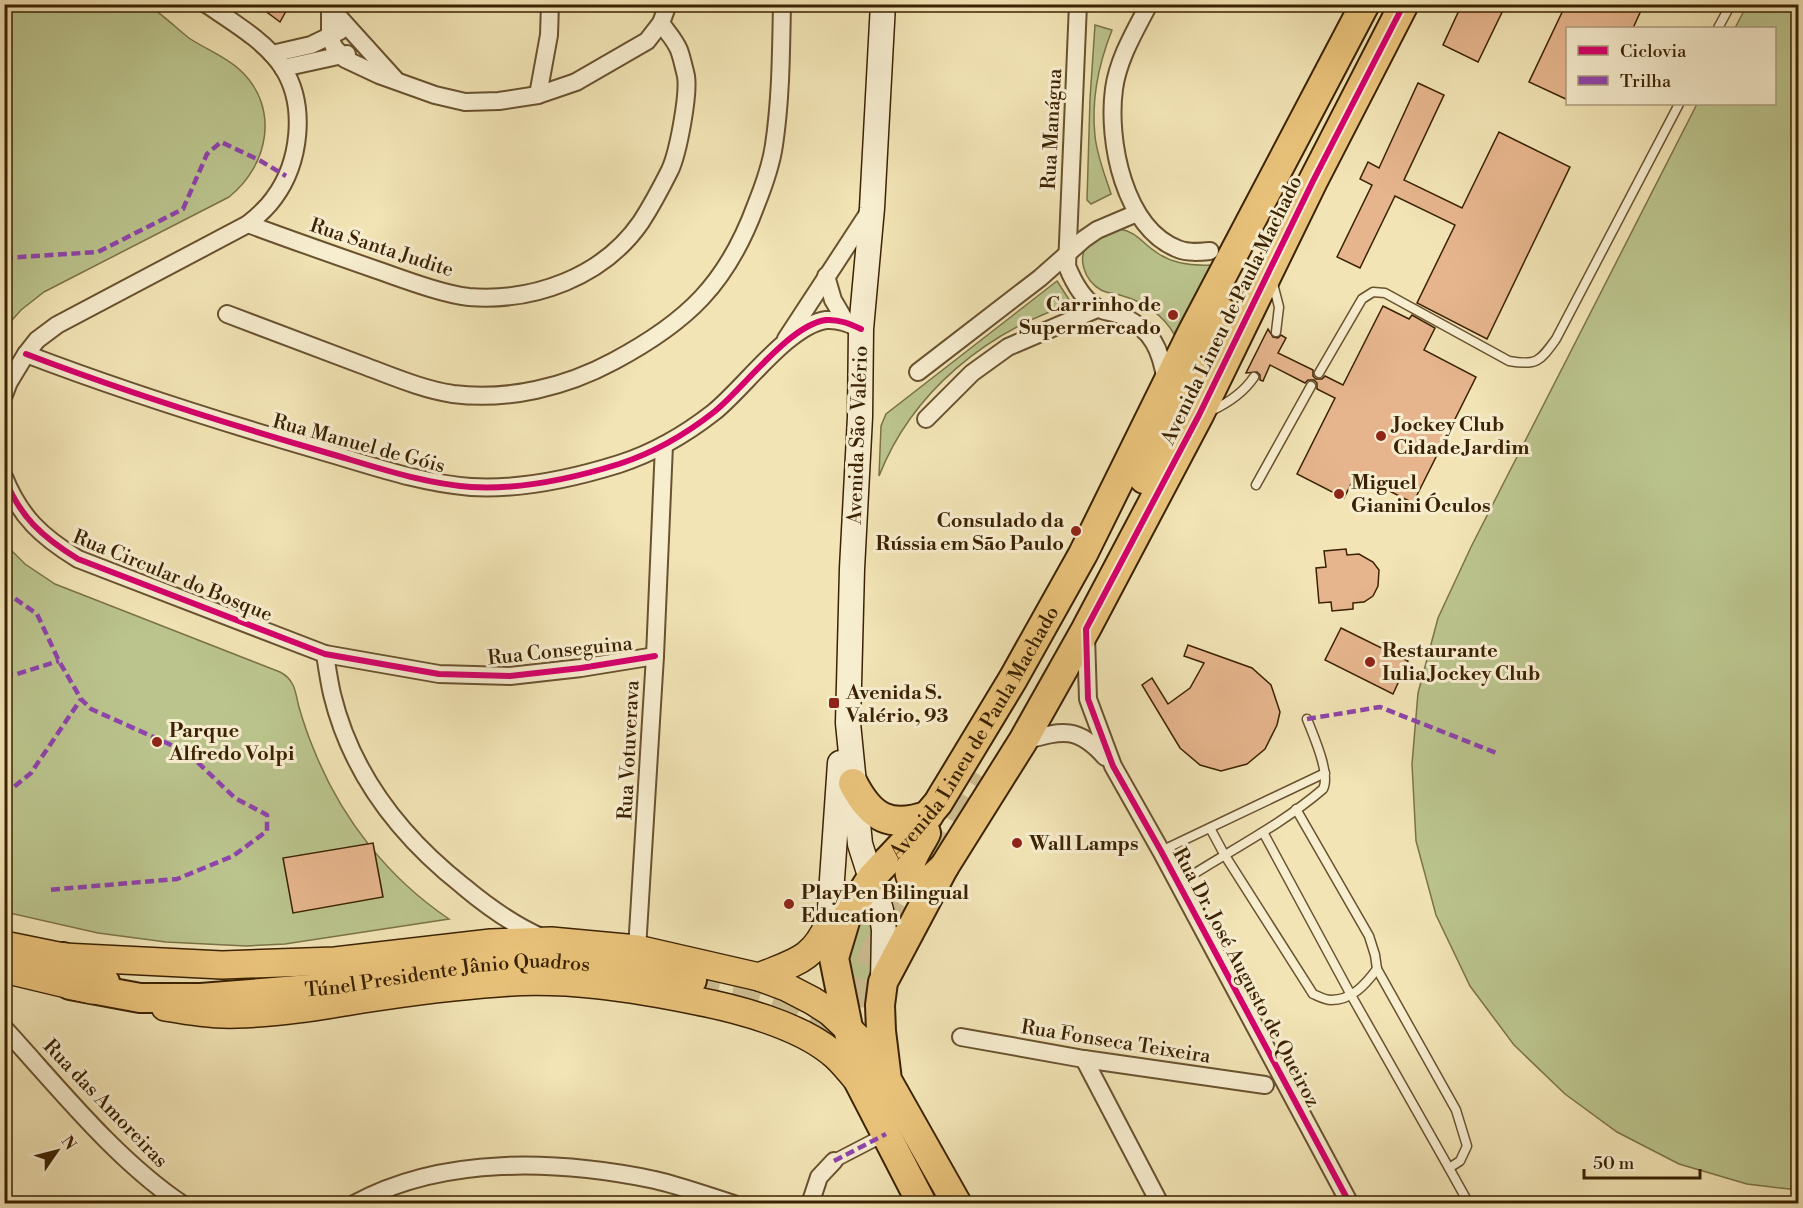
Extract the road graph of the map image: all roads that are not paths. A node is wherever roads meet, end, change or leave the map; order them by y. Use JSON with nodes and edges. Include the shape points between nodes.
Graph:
{"nodes":[{"id":1,"x":206,"y":4,"type":"edge"},
{"id":2,"x":550,"y":4,"type":"edge"},
{"id":3,"x":668,"y":4,"type":"edge"},
{"id":4,"x":782,"y":4,"type":"edge"},
{"id":5,"x":883,"y":4,"type":"edge"},
{"id":6,"x":1078,"y":4,"type":"edge"},
{"id":7,"x":1149,"y":4,"type":"edge"},
{"id":8,"x":1365,"y":4,"type":"edge"},
{"id":9,"x":1404,"y":4,"type":"edge"},
{"id":10,"x":1731,"y":4,"type":"edge"},
{"id":11,"x":329,"y":7,"type":"edge"},
{"id":12,"x":661,"y":23,"type":"junction"},
{"id":13,"x":1719,"y":27,"type":"edge"},
{"id":14,"x":349,"y":28,"type":"junction"},
{"id":15,"x":330,"y":37,"type":"junction"},
{"id":16,"x":362,"y":43,"type":"junction"},
{"id":17,"x":272,"y":54,"type":"junction"},
{"id":18,"x":339,"y":55,"type":"junction"},
{"id":19,"x":284,"y":68,"type":"junction"},
{"id":20,"x":396,"y":80,"type":"junction"},
{"id":21,"x":538,"y":95,"type":"junction"},
{"id":22,"x":1678,"y":105,"type":"edge"},
{"id":23,"x":1258,"y":207,"type":"junction"},
{"id":24,"x":872,"y":208,"type":"junction"},
{"id":25,"x":1137,"y":213,"type":"junction"},
{"id":26,"x":248,"y":224,"type":"junction"},
{"id":27,"x":1210,"y":251,"type":"dead end"},
{"id":28,"x":1066,"y":255,"type":"junction"},
{"id":29,"x":826,"y":276,"type":"junction"},
{"id":30,"x":1268,"y":276,"type":"junction"},
{"id":31,"x":1097,"y":309,"type":"junction"},
{"id":32,"x":227,"y":314,"type":"dead end"},
{"id":33,"x":854,"y":326,"type":"junction"},
{"id":34,"x":1276,"y":332,"type":"dead end"},
{"id":35,"x":781,"y":347,"type":"junction"},
{"id":36,"x":26,"y":354,"type":"junction"},
{"id":37,"x":1206,"y":354,"type":"junction"},
{"id":38,"x":918,"y":372,"type":"dead end"},
{"id":39,"x":1319,"y":373,"type":"dead end"},
{"id":40,"x":1254,"y":377,"type":"dead end"},
{"id":41,"x":1311,"y":386,"type":"dead end"},
{"id":42,"x":1166,"y":387,"type":"junction"},
{"id":43,"x":4,"y":395,"type":"edge"},
{"id":44,"x":1199,"y":415,"type":"junction"},
{"id":45,"x":926,"y":419,"type":"dead end"},
{"id":46,"x":664,"y":445,"type":"junction"},
{"id":47,"x":4,"y":477,"type":"edge"},
{"id":48,"x":1256,"y":485,"type":"dead end"},
{"id":49,"x":1086,"y":630,"type":"junction"},
{"id":50,"x":325,"y":654,"type":"junction"},
{"id":51,"x":655,"y":656,"type":"junction"},
{"id":52,"x":1307,"y":719,"type":"dead end"},
{"id":53,"x":848,"y":723,"type":"junction"},
{"id":54,"x":1023,"y":741,"type":"junction"},
{"id":55,"x":1113,"y":766,"type":"junction"},
{"id":56,"x":1325,"y":773,"type":"junction"},
{"id":57,"x":981,"y":776,"type":"tunnel mouth"},
{"id":58,"x":853,"y":783,"type":"junction"},
{"id":59,"x":933,"y":809,"type":"junction"},
{"id":60,"x":1296,"y":809,"type":"junction"},
{"id":61,"x":1210,"y":828,"type":"junction"},
{"id":62,"x":1263,"y":832,"type":"junction"},
{"id":63,"x":1161,"y":851,"type":"junction"},
{"id":64,"x":1224,"y":854,"type":"junction"},
{"id":65,"x":944,"y":867,"type":"junction"},
{"id":66,"x":872,"y":877,"type":"junction"},
{"id":67,"x":1179,"y":884,"type":"junction"},
{"id":68,"x":490,"y":908,"type":"junction"},
{"id":69,"x":829,"y":923,"type":"junction"},
{"id":70,"x":551,"y":941,"type":"junction"},
{"id":71,"x":491,"y":943,"type":"junction"},
{"id":72,"x":4,"y":945,"type":"edge"},
{"id":73,"x":637,"y":949,"type":"junction"},
{"id":74,"x":63,"y":957,"type":"junction"},
{"id":75,"x":834,"y":958,"type":"junction"},
{"id":76,"x":4,"y":969,"type":"edge"},
{"id":77,"x":1377,"y":969,"type":"junction"},
{"id":78,"x":759,"y":977,"type":"junction"},
{"id":79,"x":692,"y":980,"type":"tunnel mouth"},
{"id":80,"x":883,"y":982,"type":"junction"},
{"id":81,"x":70,"y":985,"type":"junction"},
{"id":82,"x":801,"y":994,"type":"junction"},
{"id":83,"x":1351,"y":995,"type":"junction"},
{"id":84,"x":201,"y":998,"type":"junction"},
{"id":85,"x":4,"y":1028,"type":"edge"},
{"id":86,"x":788,"y":1028,"type":"junction"},
{"id":87,"x":854,"y":1034,"type":"junction"},
{"id":88,"x":961,"y":1037,"type":"dead end"},
{"id":89,"x":1084,"y":1059,"type":"junction"},
{"id":90,"x":887,"y":1080,"type":"junction"},
{"id":91,"x":859,"y":1082,"type":"junction"},
{"id":92,"x":1265,"y":1085,"type":"dead end"},
{"id":93,"x":886,"y":1134,"type":"junction"},
{"id":94,"x":834,"y":1161,"type":"joint"},
{"id":95,"x":1449,"y":1167,"type":"junction"},
{"id":96,"x":182,"y":1203,"type":"edge"},
{"id":97,"x":354,"y":1203,"type":"edge"},
{"id":98,"x":734,"y":1203,"type":"edge"},
{"id":99,"x":810,"y":1203,"type":"edge"},
{"id":100,"x":922,"y":1203,"type":"edge"},
{"id":101,"x":957,"y":1203,"type":"edge"},
{"id":102,"x":1160,"y":1203,"type":"edge"},
{"id":103,"x":1350,"y":1203,"type":"edge"},
{"id":104,"x":1468,"y":1203,"type":"edge"}],
"edges":[{"from":1,"to":17,"type":"street"},
{"from":2,"to":21,"type":"street","via":[[549,35]]},
{"from":3,"to":12,"type":"street"},
{"from":4,"to":32,"type":"street","via":[[774,146],[753,215],[716,284],[689,312],[641,347],[566,381],[516,394],[488,396],[452,393],[403,381]]},
{"from":5,"to":24,"type":"main road","name":"Avenida São Valério"},
{"from":6,"to":28,"type":"street","name":"Rua Manágua"},
{"from":7,"to":25,"type":"street","via":[[1124,54],[1114,87],[1114,140]]},
{"from":8,"to":23,"type":"highway","name":"Avenida Lineu de Paula Machado"},
{"from":9,"to":30,"type":"highway","name":"Avenida Lineu de Paula Machado"},
{"from":10,"to":13,"type":"lane"},
{"from":11,"to":14,"type":"street"},
{"from":11,"to":15,"type":"street"},
{"from":12,"to":21,"type":"street","via":[[647,40],[576,81]]},
{"from":12,"to":26,"type":"street","name":"Rua Santa Judite","via":[[678,48],[686,78],[673,164],[640,224],[594,268],[570,280],[546,290],[508,297],[468,297],[413,283]]},
{"from":14,"to":15,"type":"street"},
{"from":14,"to":16,"type":"street"},
{"from":15,"to":17,"type":"street"},
{"from":15,"to":18,"type":"street"},
{"from":16,"to":18,"type":"street","via":[[351,53]]},
{"from":16,"to":20,"type":"street"},
{"from":17,"to":19,"type":"street"},
{"from":18,"to":19,"type":"street"},
{"from":18,"to":20,"type":"street"},
{"from":19,"to":26,"type":"street","via":[[298,113],[297,140],[275,197]]},
{"from":20,"to":21,"type":"street","via":[[465,102]]},
{"from":22,"to":39,"type":"lane","via":[[1556,339],[1541,359],[1527,364],[1509,362],[1385,293],[1373,292],[1362,299]]},
{"from":23,"to":37,"type":"highway"},
{"from":23,"to":42,"type":"highway","name":"Avenida Lineu de Paula Machado"},
{"from":24,"to":29,"type":"street","name":"Rua Manuel de Góis"},
{"from":24,"to":33,"type":"main road","name":"Avenida São Valério"},
{"from":25,"to":27,"type":"street","via":[[1162,241],[1180,250]]},
{"from":25,"to":28,"type":"street","via":[[1097,230]]},
{"from":26,"to":36,"type":"street","via":[[79,312],[37,340]]},
{"from":28,"to":31,"type":"street","via":[[1071,277]]},
{"from":28,"to":38,"type":"street"},
{"from":29,"to":33,"type":"street","via":[[833,300]]},
{"from":29,"to":35,"type":"street","name":"Rua Manuel de Góis"},
{"from":30,"to":34,"type":"lane","via":[[1278,307]]},
{"from":30,"to":37,"type":"highway"},
{"from":30,"to":44,"type":"highway","name":"Avenida Lineu de Paula Machado"},
{"from":31,"to":42,"type":"street","via":[[1123,316],[1153,339],[1162,358]]},
{"from":31,"to":45,"type":"street","via":[[1008,346],[972,374]]},
{"from":33,"to":35,"type":"street","name":"Rua Manuel de Góis","via":[[826,320],[806,328]]},
{"from":33,"to":53,"type":"main road","name":"Avenida São Valério","via":[[860,417]]},
{"from":35,"to":46,"type":"street","name":"Rua Manuel de Góis","via":[[714,411]]},
{"from":36,"to":43,"type":"street"},
{"from":36,"to":46,"type":"street","name":"Rua Manuel de Góis","via":[[257,433],[423,480],[471,487],[518,486],[576,477]]},
{"from":37,"to":57,"type":"highway","via":[[1117,534]]},
{"from":40,"to":44,"type":"lane","via":[[1223,405]]},
{"from":41,"to":48,"type":"lane"},
{"from":42,"to":59,"type":"highway","name":"Avenida Lineu de Paula Machado","via":[[1083,554],[1013,679]]},
{"from":44,"to":49,"type":"highway","name":"Avenida Lineu de Paula Machado"},
{"from":46,"to":51,"type":"street","name":"Rua Votuverava"},
{"from":47,"to":50,"type":"street","name":"Rua Circular do Bosque","via":[[21,511],[38,531],[78,559]]},
{"from":49,"to":54,"type":"highway","name":"Avenida Lineu de Paula Machado"},
{"from":49,"to":55,"type":"street","via":[[1088,699]]},
{"from":50,"to":51,"type":"street","name":"Rua Conseguina","via":[[439,674],[510,676]]},
{"from":50,"to":68,"type":"street","via":[[342,728],[377,796],[404,832],[435,863]]},
{"from":51,"to":73,"type":"street","name":"Rua Votuverava"},
{"from":52,"to":56,"type":"lane"},
{"from":53,"to":58,"type":"main road","name":"Avenida São Valério"},
{"from":53,"to":69,"type":"main road","name":"Avenida São Valério","via":[[839,768]]},
{"from":54,"to":55,"type":"street","via":[[1059,733],[1079,735],[1095,745]]},
{"from":54,"to":65,"type":"highway","name":"Avenida Lineu de Paula Machado"},
{"from":55,"to":63,"type":"street","name":"Rua Dr. José Augusto de Queiroz"},
{"from":56,"to":60,"type":"lane","via":[[1327,782],[1323,789]]},
{"from":56,"to":61,"type":"lane"},
{"from":58,"to":59,"type":"highway","via":[[868,807],[884,819],[907,821]]},
{"from":58,"to":66,"type":"main road","name":"Avenida São Valério","via":[[860,844]]},
{"from":59,"to":65,"type":"highway","via":[[931,823],[909,868],[910,876],[918,885],[923,884]]},
{"from":59,"to":66,"type":"highway","name":"Avenida Lineu de Paula Machado"},
{"from":60,"to":62,"type":"lane"},
{"from":60,"to":77,"type":"lane","via":[[1369,936]]},
{"from":61,"to":63,"type":"lane"},
{"from":61,"to":64,"type":"lane"},
{"from":62,"to":64,"type":"lane"},
{"from":62,"to":83,"type":"lane"},
{"from":63,"to":67,"type":"street","name":"Rua Dr. José Augusto de Queiroz"},
{"from":64,"to":67,"type":"lane"},
{"from":64,"to":83,"type":"lane","via":[[1312,994],[1329,1000]]},
{"from":65,"to":80,"type":"highway","name":"Avenida Lineu de Paula Machado"},
{"from":66,"to":75,"type":"highway","name":"Avenida Lineu de Paula Machado","via":[[846,918]]},
{"from":66,"to":80,"type":"main road","name":"Avenida São Valério","via":[[884,930]]},
{"from":67,"to":103,"type":"street","name":"Rua Dr. José Augusto de Queiroz"},
{"from":68,"to":70,"type":"street","via":[[526,931]]},
{"from":68,"to":71,"type":"street","via":[[497,928]]},
{"from":69,"to":75,"type":"main road","name":"Avenida São Valério"},
{"from":69,"to":78,"type":"main road","via":[[810,954]]},
{"from":70,"to":71,"type":"main road"},
{"from":70,"to":73,"type":"main road"},
{"from":71,"to":74,"type":"main road","via":[[276,964]]},
{"from":72,"to":74,"type":"main road"},
{"from":73,"to":78,"type":"main road"},
{"from":74,"to":84,"type":"highway","name":"Túnel Presidente Jânio Quadros","via":[[96,981]]},
{"from":75,"to":87,"type":"highway","name":"Avenida Lineu de Paula Machado"},
{"from":76,"to":81,"type":"main road"},
{"from":77,"to":83,"type":"lane","via":[[1365,986]]},
{"from":77,"to":95,"type":"lane","via":[[1456,1110],[1467,1146],[1460,1161]]},
{"from":78,"to":82,"type":"main road"},
{"from":79,"to":84,"type":"highway","name":"Túnel Presidente Jânio Quadros","via":[[641,969],[543,960],[476,965],[335,987]]},
{"from":80,"to":90,"type":"highway","name":"Avenida Lineu de Paula Machado","via":[[881,1030]]},
{"from":81,"to":84,"type":"highway","name":"Túnel Presidente Jânio Quadros","via":[[140,998]]},
{"from":81,"to":86,"type":"main road","via":[[156,1005],[236,1014],[501,982],[585,984],[729,1007]]},
{"from":82,"to":86,"type":"main road","via":[[805,1016],[798,1025]]},
{"from":82,"to":87,"type":"main road"},
{"from":83,"to":95,"type":"lane"},
{"from":85,"to":96,"type":"street","name":"Rua das Amoreiras","via":[[121,1155]]},
{"from":86,"to":91,"type":"main road","via":[[833,1054]]},
{"from":87,"to":90,"type":"main road"},
{"from":87,"to":91,"type":"highway","name":"Avenida Lineu de Paula Machado"},
{"from":88,"to":89,"type":"street","name":"Rua Fonseca Teixeira"},
{"from":89,"to":92,"type":"street","name":"Rua Fonseca Teixeira"},
{"from":89,"to":102,"type":"street"},
{"from":90,"to":101,"type":"highway"},
{"from":91,"to":93,"type":"highway","name":"Avenida Lineu de Paula Machado"},
{"from":93,"to":94,"type":"street"},
{"from":93,"to":100,"type":"highway","name":"Avenida Lineu de Paula Machado"},
{"from":94,"to":99,"type":"street","via":[[819,1177]]},
{"from":95,"to":104,"type":"lane"},
{"from":97,"to":98,"type":"street","via":[[396,1184],[465,1169],[525,1165],[583,1168],[656,1181]]}]}
